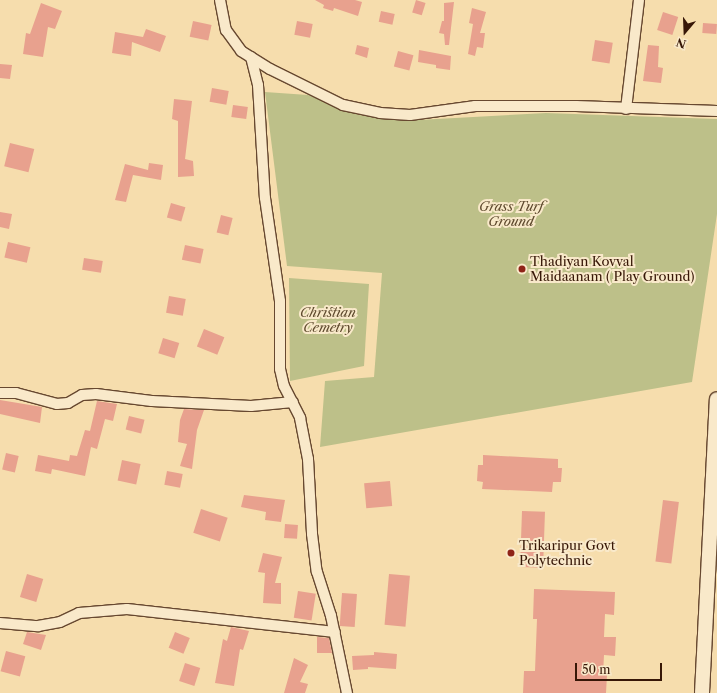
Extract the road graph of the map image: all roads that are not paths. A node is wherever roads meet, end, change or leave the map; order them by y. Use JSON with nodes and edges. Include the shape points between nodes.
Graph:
{"nodes":[{"id":1,"x":220,"y":0,"type":"edge"},
{"id":2,"x":639,"y":0,"type":"edge"},
{"id":3,"x":251,"y":57,"type":"junction"},
{"id":4,"x":626,"y":109,"type":"junction"},
{"id":5,"x":717,"y":111,"type":"edge"},
{"id":6,"x":0,"y":392,"type":"edge"},
{"id":7,"x":717,"y":399,"type":"edge"},
{"id":8,"x":293,"y":402,"type":"junction"},
{"id":9,"x":0,"y":623,"type":"edge"},
{"id":10,"x":335,"y":632,"type":"junction"},
{"id":11,"x":347,"y":693,"type":"edge"},
{"id":12,"x":702,"y":693,"type":"edge"}],
"edges":[{"from":1,"to":3,"type":"street","via":[[226,30],[241,51]]},
{"from":2,"to":4,"type":"street"},
{"from":3,"to":4,"type":"street","via":[[316,94],[343,105],[380,113],[410,115],[475,106]]},
{"from":3,"to":8,"type":"street","via":[[258,85],[265,198],[280,300],[280,369],[284,386]]},
{"from":4,"to":5,"type":"street"},
{"from":6,"to":8,"type":"street","via":[[16,393],[57,404],[68,403],[82,395],[96,394],[251,406]]},
{"from":7,"to":12,"type":"main road"},
{"from":8,"to":10,"type":"street","via":[[300,418],[308,459],[317,572]]},
{"from":9,"to":10,"type":"street","via":[[38,626],[60,622],[79,613],[127,609]]},
{"from":10,"to":11,"type":"street"}]}
